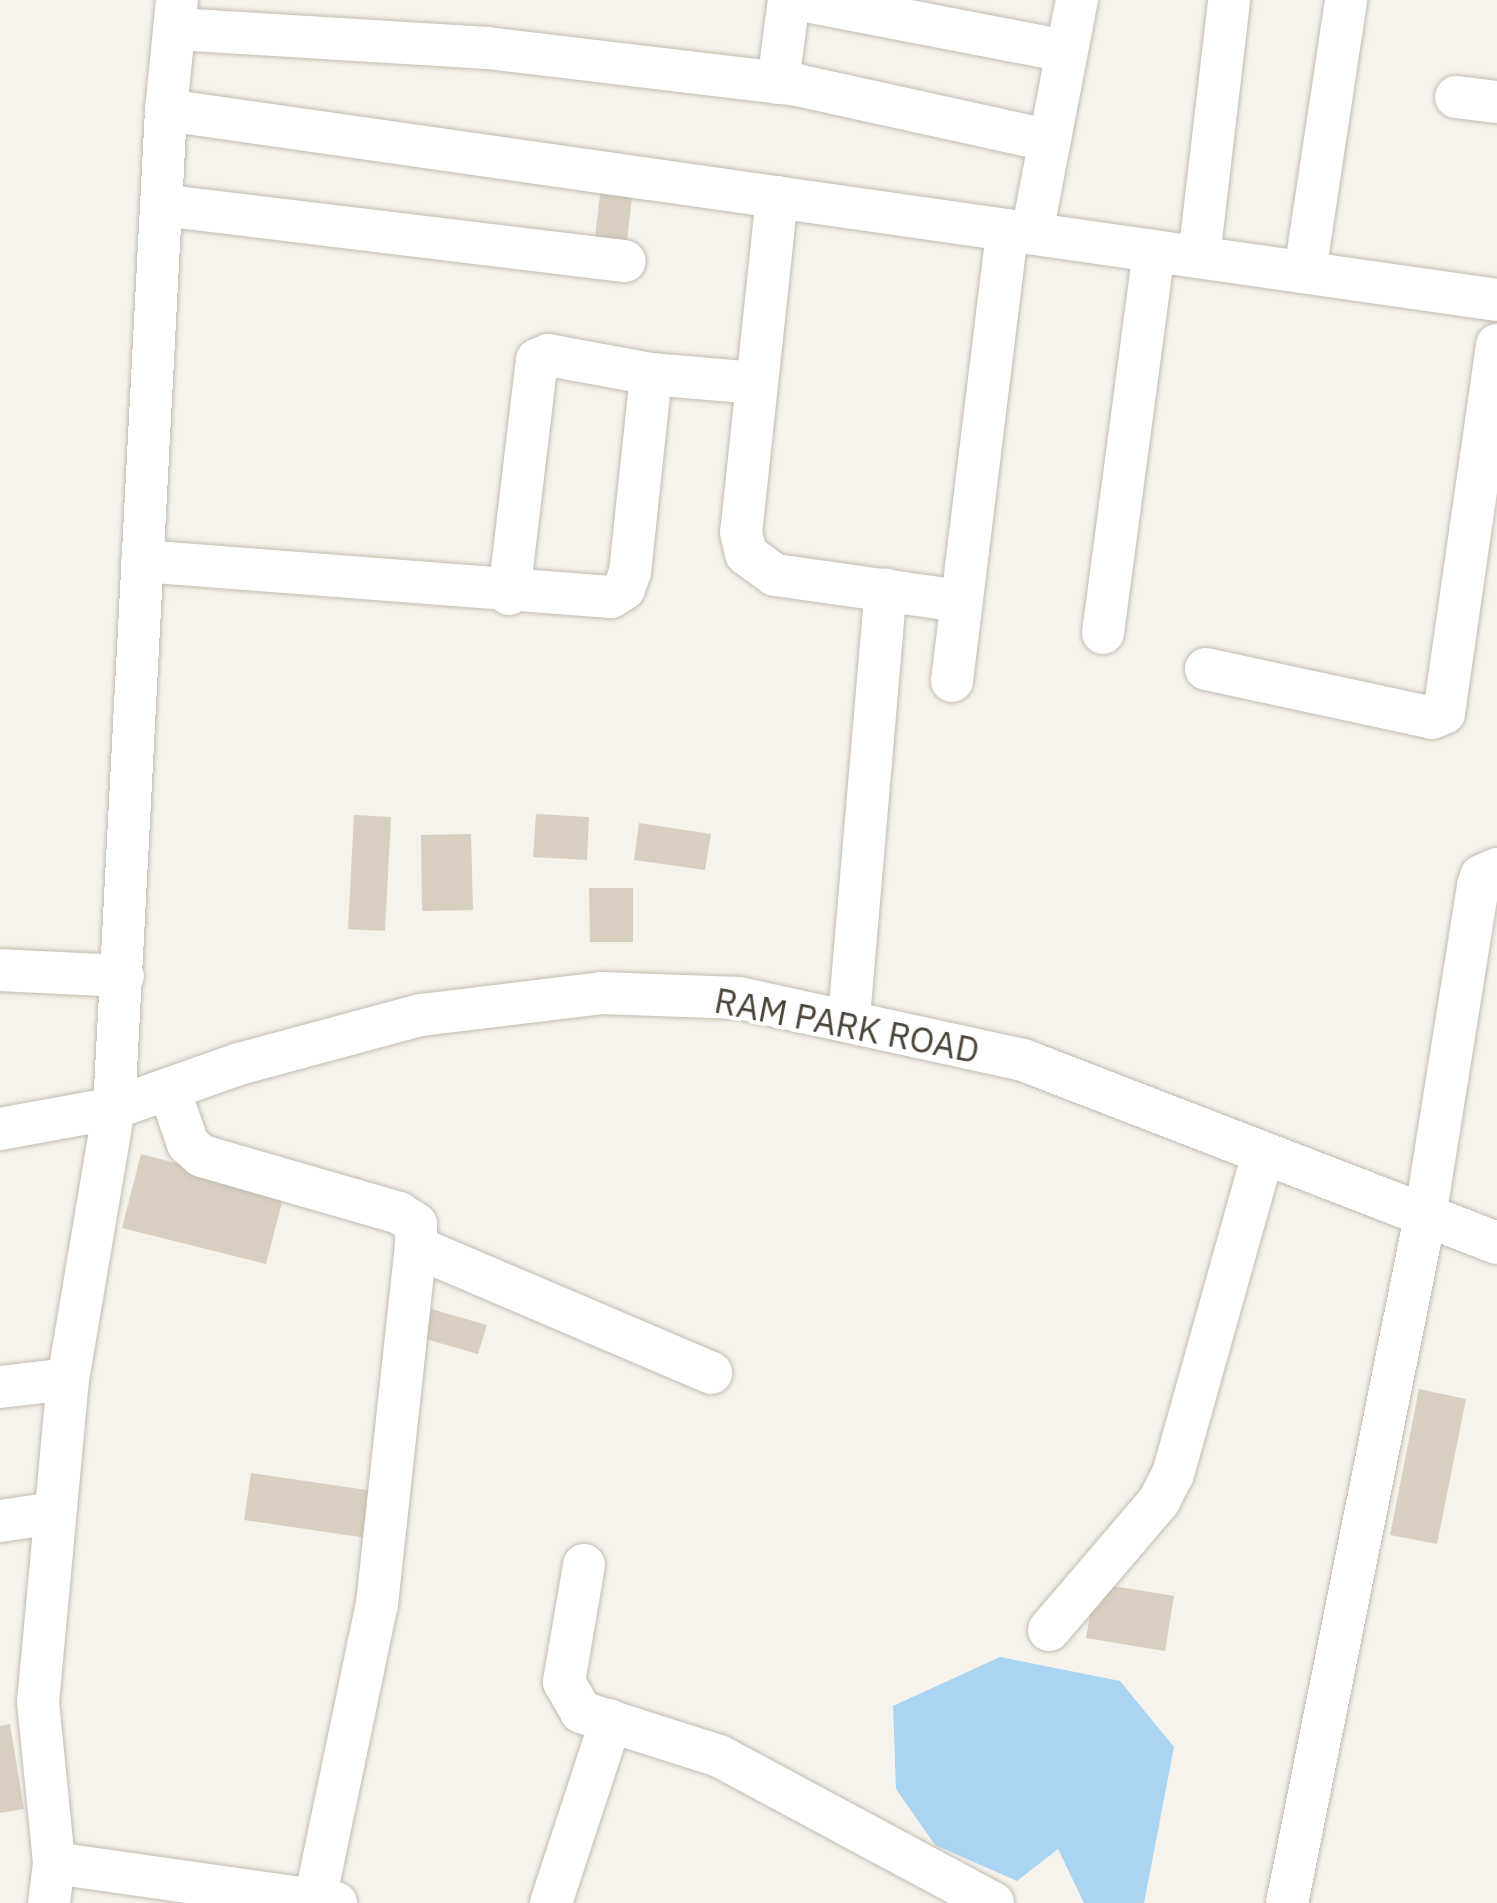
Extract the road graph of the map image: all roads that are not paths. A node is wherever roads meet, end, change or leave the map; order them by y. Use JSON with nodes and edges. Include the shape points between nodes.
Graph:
{"nodes":[{"id":1,"x":789,"y":0,"type":"edge"},
{"id":2,"x":800,"y":0,"type":"edge"},
{"id":3,"x":1077,"y":0,"type":"edge"},
{"id":4,"x":1229,"y":0,"type":"edge"},
{"id":5,"x":1346,"y":0,"type":"edge"},
{"id":6,"x":177,"y":14,"type":"edge"},
{"id":7,"x":1066,"y":51,"type":"junction"},
{"id":8,"x":778,"y":83,"type":"junction"},
{"id":9,"x":166,"y":110,"type":"junction"},
{"id":10,"x":1048,"y":140,"type":"junction"},
{"id":11,"x":777,"y":197,"type":"junction"},
{"id":12,"x":161,"y":205,"type":"junction"},
{"id":13,"x":1019,"y":232,"type":"junction"},
{"id":14,"x":1154,"y":251,"type":"junction"},
{"id":15,"x":1199,"y":257,"type":"junction"},
{"id":16,"x":625,"y":260,"type":"dead end"},
{"id":17,"x":1305,"y":272,"type":"junction"},
{"id":18,"x":1497,"y":300,"type":"edge"},
{"id":19,"x":1497,"y":344,"type":"edge"},
{"id":20,"x":651,"y":374,"type":"junction"},
{"id":21,"x":756,"y":383,"type":"junction"},
{"id":22,"x":142,"y":561,"type":"junction"},
{"id":23,"x":886,"y":590,"type":"junction"},
{"id":24,"x":509,"y":594,"type":"junction"},
{"id":25,"x":960,"y":601,"type":"junction"},
{"id":26,"x":1103,"y":633,"type":"dead end"},
{"id":27,"x":1206,"y":670,"type":"dead end"},
{"id":28,"x":952,"y":681,"type":"dead end"},
{"id":29,"x":1497,"y":869,"type":"edge"},
{"id":30,"x":0,"y":970,"type":"edge"},
{"id":31,"x":123,"y":976,"type":"junction"},
{"id":32,"x":850,"y":1018,"type":"junction"},
{"id":33,"x":169,"y":1088,"type":"junction"},
{"id":34,"x":114,"y":1108,"type":"junction"},
{"id":35,"x":0,"y":1129,"type":"edge"},
{"id":36,"x":1262,"y":1154,"type":"junction"},
{"id":37,"x":1425,"y":1218,"type":"junction"},
{"id":38,"x":1497,"y":1243,"type":"edge"},
{"id":39,"x":416,"y":1247,"type":"junction"},
{"id":40,"x":711,"y":1372,"type":"dead end"},
{"id":41,"x":68,"y":1379,"type":"junction"},
{"id":42,"x":0,"y":1387,"type":"edge"},
{"id":43,"x":54,"y":1513,"type":"junction"},
{"id":44,"x":0,"y":1521,"type":"edge"},
{"id":45,"x":584,"y":1565,"type":"dead end"},
{"id":46,"x":1049,"y":1630,"type":"dead end"},
{"id":47,"x":611,"y":1721,"type":"junction"},
{"id":48,"x":52,"y":1883,"type":"edge"},
{"id":49,"x":315,"y":1901,"type":"edge"},
{"id":50,"x":551,"y":1903,"type":"edge"},
{"id":51,"x":993,"y":1903,"type":"edge"},
{"id":52,"x":1287,"y":1903,"type":"edge"}],
"edges":[{"from":1,"to":8,"type":"street"},
{"from":2,"to":7,"type":"street"},
{"from":3,"to":7,"type":"street"},
{"from":4,"to":15,"type":"street"},
{"from":5,"to":17,"type":"street"},
{"from":6,"to":8,"type":"street"},
{"from":6,"to":9,"type":"street"},
{"from":7,"to":10,"type":"street"},
{"from":8,"to":10,"type":"street"},
{"from":9,"to":11,"type":"street"},
{"from":9,"to":12,"type":"street"},
{"from":10,"to":13,"type":"street"},
{"from":11,"to":13,"type":"street"},
{"from":11,"to":21,"type":"street"},
{"from":12,"to":16,"type":"street"},
{"from":12,"to":22,"type":"street"},
{"from":13,"to":14,"type":"street"},
{"from":13,"to":25,"type":"street"},
{"from":14,"to":15,"type":"street"},
{"from":14,"to":26,"type":"street"},
{"from":15,"to":17,"type":"street"},
{"from":17,"to":18,"type":"street"},
{"from":19,"to":27,"type":"street","via":[[1444,713],[1432,718]]},
{"from":20,"to":21,"type":"street"},
{"from":20,"to":24,"type":"street","via":[[624,589],[593,599]]},
{"from":20,"to":24,"type":"street","via":[[548,355],[537,360]]},
{"from":21,"to":23,"type":"street","via":[[741,532],[746,554],[775,575]]},
{"from":22,"to":24,"type":"street"},
{"from":22,"to":31,"type":"street"},
{"from":23,"to":25,"type":"street"},
{"from":23,"to":32,"type":"street"},
{"from":25,"to":28,"type":"street"},
{"from":29,"to":37,"type":"street","via":[[1481,876],[1478,886]]},
{"from":30,"to":31,"type":"street"},
{"from":31,"to":34,"type":"street"},
{"from":32,"to":33,"type":"street","name":"RAM PARK ROAD","via":[[739,998],[602,993],[421,1015]]},
{"from":32,"to":36,"type":"street","name":"RAM PARK ROAD","via":[[1023,1060]]},
{"from":33,"to":34,"type":"street","name":"RAM PARK ROAD"},
{"from":33,"to":39,"type":"street","via":[[188,1144],[202,1156],[400,1213],[416,1224]]},
{"from":34,"to":35,"type":"street","name":"RAM PARK ROAD"},
{"from":34,"to":41,"type":"street"},
{"from":36,"to":37,"type":"street","name":"RAM PARK ROAD"},
{"from":36,"to":46,"type":"street","via":[[1173,1474],[1160,1501]]},
{"from":37,"to":38,"type":"street","name":"RAM PARK ROAD"},
{"from":37,"to":52,"type":"street"},
{"from":39,"to":40,"type":"street"},
{"from":39,"to":49,"type":"street","via":[[378,1604]]},
{"from":41,"to":42,"type":"street"},
{"from":41,"to":43,"type":"street"},
{"from":43,"to":44,"type":"street"},
{"from":43,"to":48,"type":"street","via":[[38,1702]]},
{"from":45,"to":47,"type":"street","via":[[565,1694],[581,1712]]},
{"from":47,"to":50,"type":"street"},
{"from":47,"to":51,"type":"street","via":[[719,1756],[780,1785]]},
{"from":48,"to":49,"type":"street"}]}
